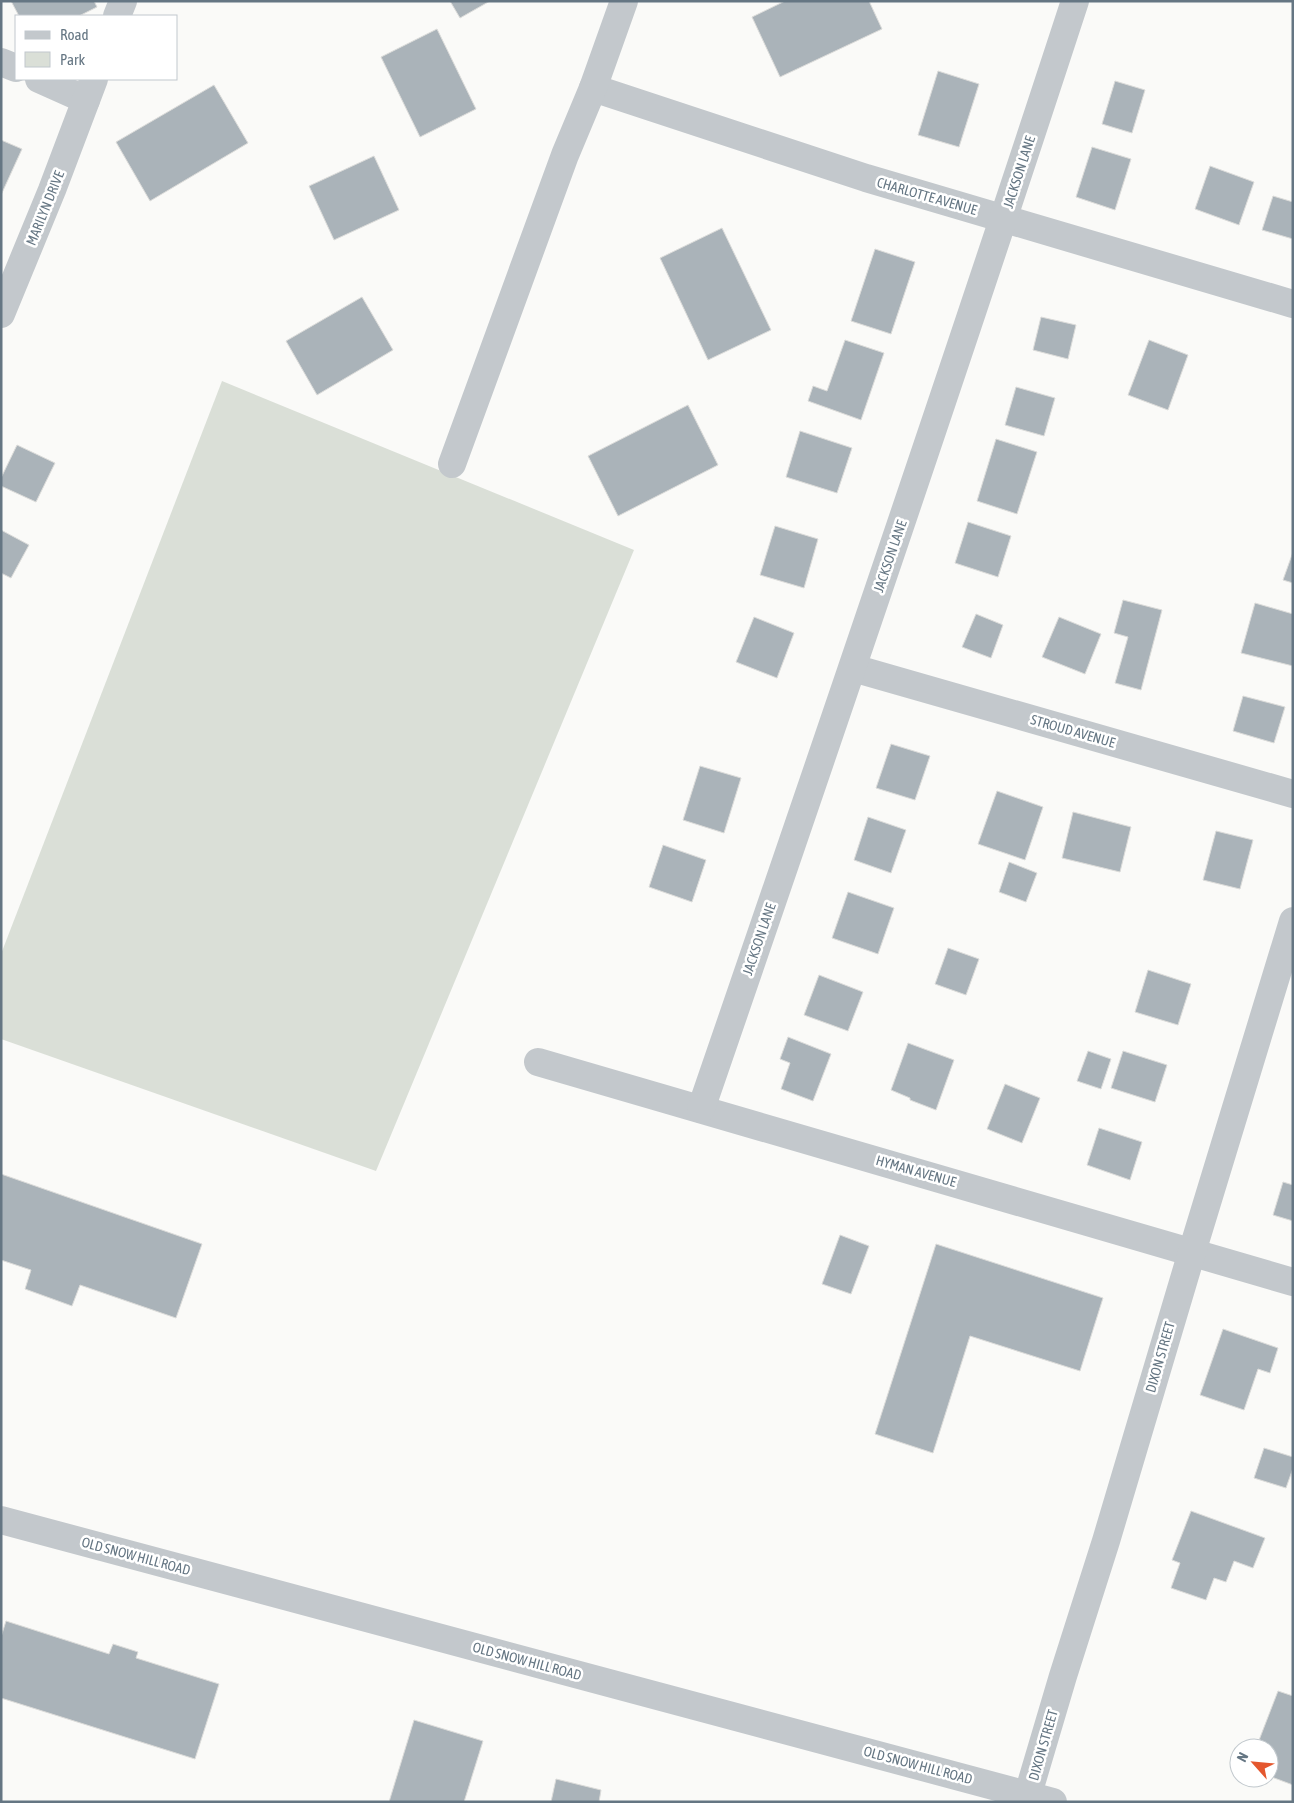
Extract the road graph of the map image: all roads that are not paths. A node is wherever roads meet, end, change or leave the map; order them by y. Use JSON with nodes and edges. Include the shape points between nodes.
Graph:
{"nodes":[{"id":1,"x":123,"y":1,"type":"edge"},
{"id":2,"x":624,"y":1,"type":"edge"},
{"id":3,"x":1075,"y":1,"type":"edge"},
{"id":4,"x":118,"y":15,"type":"edge"},
{"id":5,"x":1,"y":62,"type":"edge"},
{"id":6,"x":15,"y":68,"type":"edge"},
{"id":7,"x":44,"y":80,"type":"edge"},
{"id":8,"x":594,"y":88,"type":"junction"},
{"id":9,"x":90,"y":90,"type":"edge"},
{"id":10,"x":1004,"y":218,"type":"junction"},
{"id":11,"x":1293,"y":304,"type":"edge"},
{"id":12,"x":1,"y":314,"type":"edge"},
{"id":13,"x":452,"y":464,"type":"dead end"},
{"id":14,"x":852,"y":668,"type":"junction"},
{"id":15,"x":1293,"y":794,"type":"edge"},
{"id":16,"x":1293,"y":921,"type":"edge"},
{"id":17,"x":538,"y":1062,"type":"dead end"},
{"id":18,"x":701,"y":1109,"type":"junction"},
{"id":19,"x":1192,"y":1252,"type":"junction"},
{"id":20,"x":1293,"y":1282,"type":"edge"},
{"id":21,"x":1,"y":1520,"type":"edge"},
{"id":22,"x":1040,"y":1798,"type":"edge"}],
"edges":[{"from":1,"to":4,"type":"street"},
{"from":2,"to":8,"type":"street"},
{"from":3,"to":10,"type":"street","name":"JACKSON LANE"},
{"from":5,"to":6,"type":"street"},
{"from":7,"to":9,"type":"street"},
{"from":8,"to":10,"type":"street","name":"CHARLOTTE AVENUE","via":[[857,175]]},
{"from":8,"to":13,"type":"street","via":[[565,155]]},
{"from":9,"to":12,"type":"street","name":"MARILYN DRIVE"},
{"from":10,"to":11,"type":"street","name":"CHARLOTTE AVENUE"},
{"from":10,"to":14,"type":"street","name":"JACKSON LANE"},
{"from":14,"to":15,"type":"street","name":"STROUD AVENUE"},
{"from":14,"to":18,"type":"street","name":"JACKSON LANE"},
{"from":16,"to":19,"type":"street","name":"DIXON STREET"},
{"from":17,"to":18,"type":"street","name":"HYMAN AVENUE"},
{"from":18,"to":19,"type":"street","name":"HYMAN AVENUE"},
{"from":19,"to":20,"type":"street","name":"HYMAN AVENUE"},
{"from":19,"to":22,"type":"street","name":"DIXON STREET","via":[[1063,1676]]},
{"from":21,"to":22,"type":"street","name":"OLD SNOW HILL ROAD"}]}
